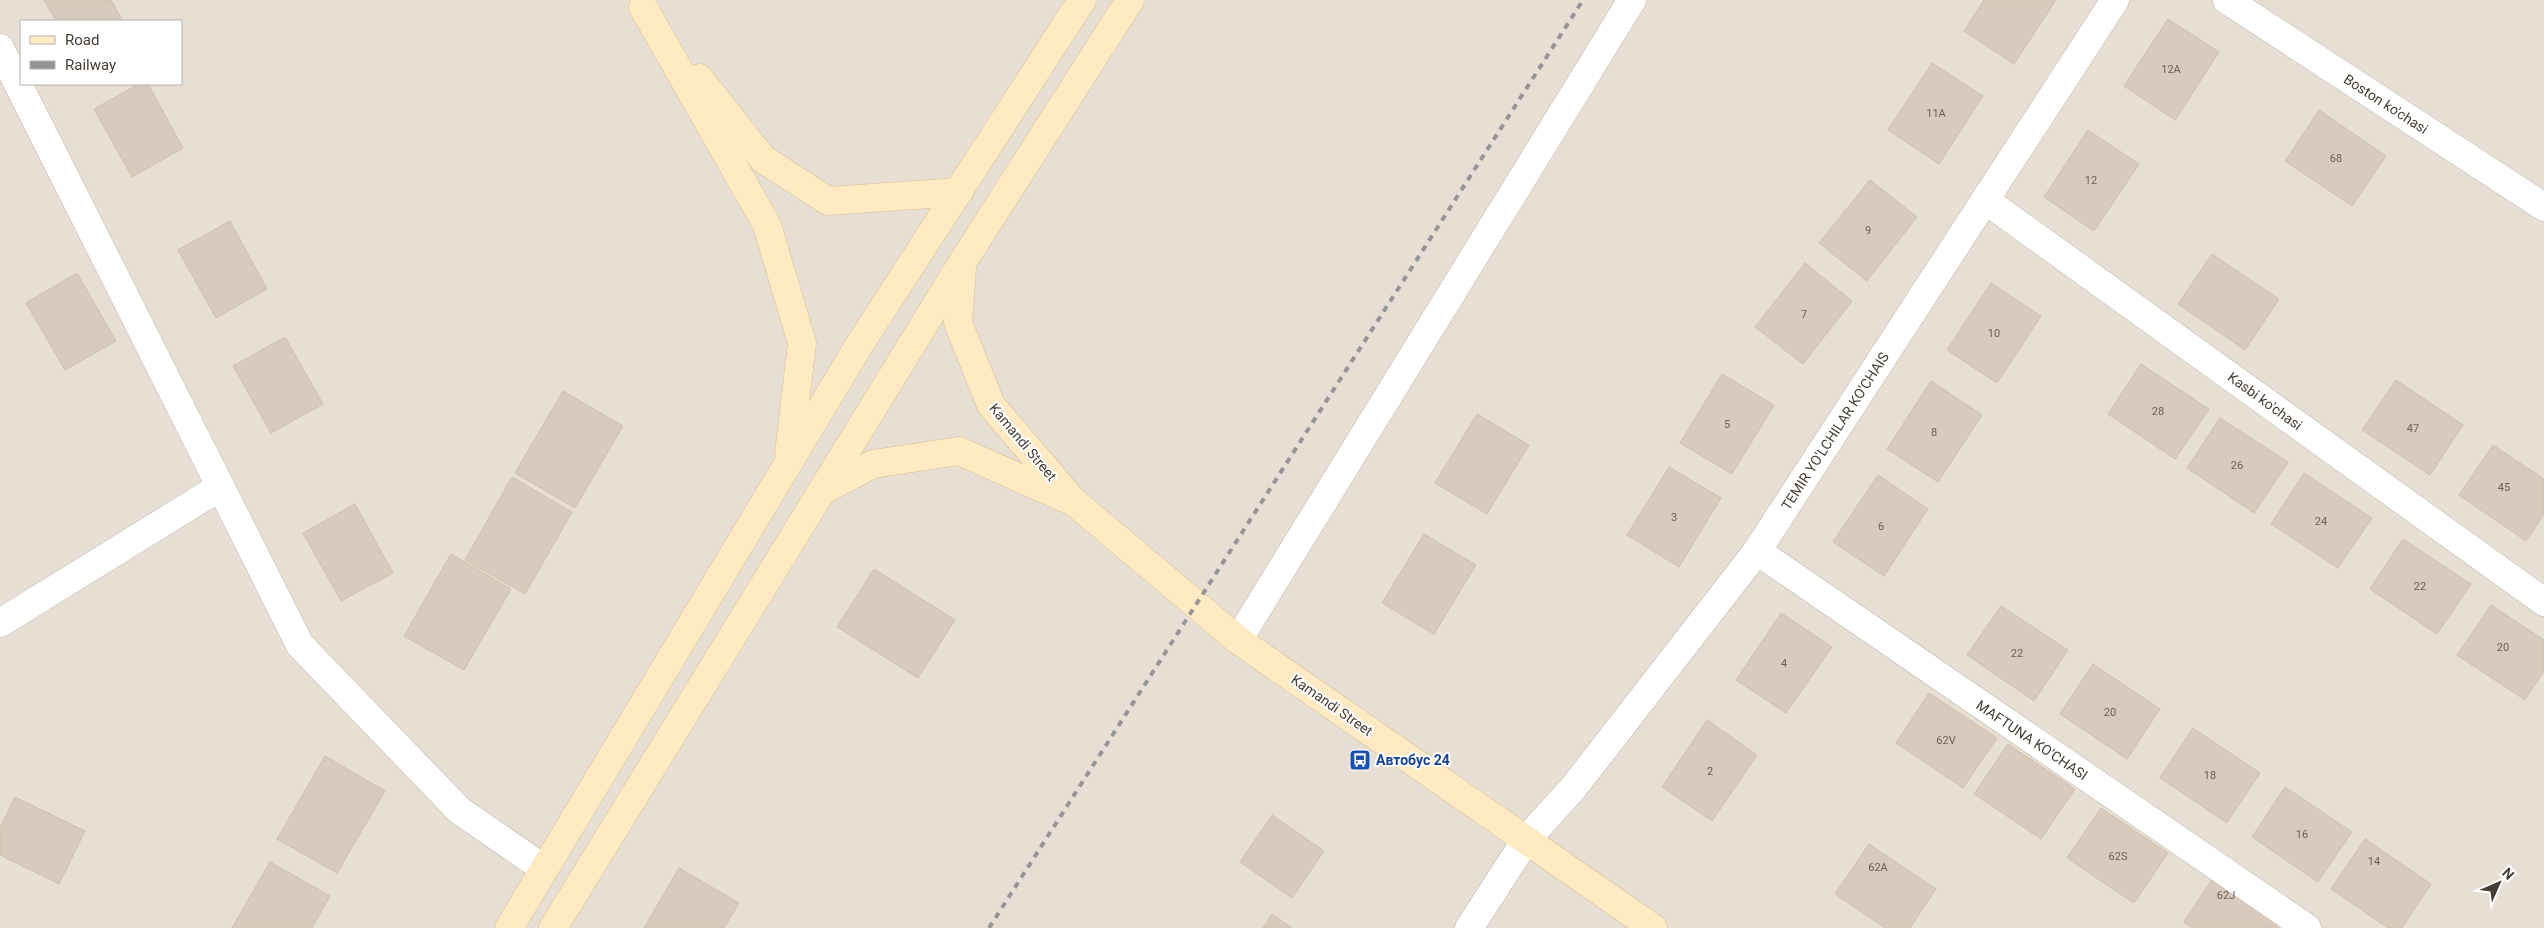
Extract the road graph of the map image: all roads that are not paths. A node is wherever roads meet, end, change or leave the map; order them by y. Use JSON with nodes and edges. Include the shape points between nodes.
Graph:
{"nodes":[{"id":1,"x":1082,"y":0,"type":"edge"},
{"id":2,"x":1130,"y":0,"type":"edge"},
{"id":3,"x":1632,"y":0,"type":"edge"},
{"id":4,"x":2115,"y":0,"type":"edge"},
{"id":5,"x":2227,"y":0,"type":"edge"},
{"id":6,"x":640,"y":4,"type":"edge"},
{"id":7,"x":0,"y":48,"type":"edge"},
{"id":8,"x":959,"y":192,"type":"junction"},
{"id":9,"x":1985,"y":200,"type":"junction"},
{"id":10,"x":2544,"y":207,"type":"edge"},
{"id":11,"x":962,"y":263,"type":"junction"},
{"id":12,"x":788,"y":463,"type":"junction"},
{"id":13,"x":220,"y":487,"type":"junction"},
{"id":14,"x":821,"y":492,"type":"junction"},
{"id":15,"x":1073,"y":501,"type":"junction"},
{"id":16,"x":1757,"y":551,"type":"junction"},
{"id":17,"x":2544,"y":602,"type":"edge"},
{"id":18,"x":0,"y":623,"type":"edge"},
{"id":19,"x":1238,"y":640,"type":"junction"},
{"id":20,"x":1526,"y":840,"type":"junction"},
{"id":21,"x":543,"y":868,"type":"junction"},
{"id":22,"x":509,"y":928,"type":"edge"},
{"id":23,"x":553,"y":928,"type":"edge"},
{"id":24,"x":1469,"y":928,"type":"edge"},
{"id":25,"x":1653,"y":928,"type":"edge"},
{"id":26,"x":2307,"y":928,"type":"edge"}],
"edges":[{"from":1,"to":8,"type":"main road"},
{"from":2,"to":11,"type":"main road"},
{"from":3,"to":19,"type":"street"},
{"from":4,"to":9,"type":"street","name":"TEMIR YO'LCHILAR KO'CHAIS"},
{"from":5,"to":10,"type":"street","name":"Boston ko'chasi"},
{"from":6,"to":8,"type":"main road","via":[[763,159],[828,201]]},
{"from":6,"to":12,"type":"main road","via":[[767,225],[802,343]]},
{"from":7,"to":13,"type":"street"},
{"from":8,"to":12,"type":"main road","via":[[858,347]]},
{"from":9,"to":16,"type":"street","name":"TEMIR YO'LCHILAR KO'CHAIS"},
{"from":9,"to":17,"type":"street","name":"Kasbi ko'chasi"},
{"from":11,"to":14,"type":"main road"},
{"from":11,"to":15,"type":"main road","name":"Kamandi Street","via":[[958,323],[991,405]]},
{"from":12,"to":21,"type":"main road"},
{"from":13,"to":18,"type":"street"},
{"from":13,"to":21,"type":"street","via":[[300,645],[460,811]]},
{"from":14,"to":15,"type":"main road","name":"Kamandi Street","via":[[873,464],[960,451]]},
{"from":14,"to":23,"type":"main road"},
{"from":15,"to":19,"type":"main road","name":"Kamandi Street"},
{"from":16,"to":20,"type":"street","name":"TEMIR YO'LCHILAR KO'CHAIS","via":[[1574,787]]},
{"from":16,"to":26,"type":"street","name":"MAFTUNA KO'CHASI"},
{"from":19,"to":20,"type":"main road","name":"Kamandi Street"},
{"from":20,"to":24,"type":"street","name":"TEMIR YO'LCHILAR KO'CHAIS"},
{"from":20,"to":25,"type":"main road","name":"Kamandi Street"},
{"from":21,"to":22,"type":"main road"}]}
